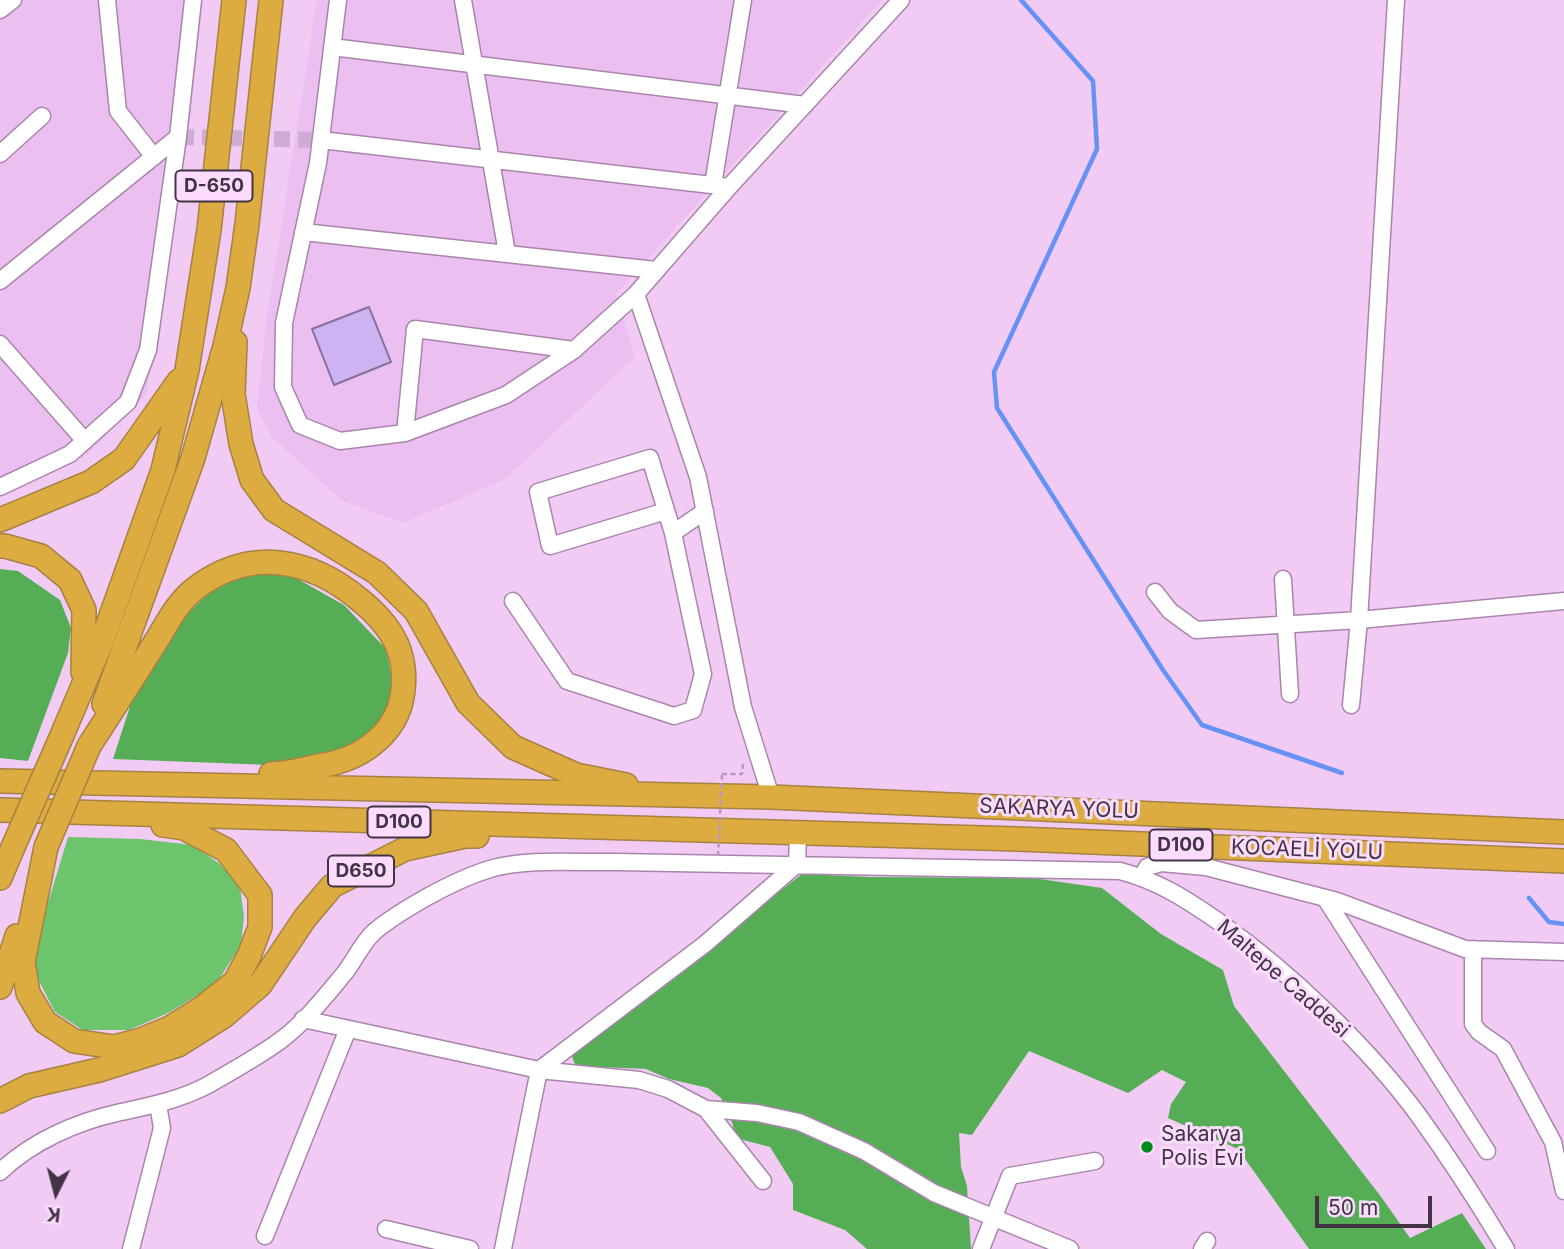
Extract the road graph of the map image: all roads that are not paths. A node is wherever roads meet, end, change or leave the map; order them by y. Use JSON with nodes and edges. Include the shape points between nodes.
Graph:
{"nodes":[{"id":1,"x":13,"y":0,"type":"edge"},
{"id":2,"x":107,"y":0,"type":"edge"},
{"id":3,"x":193,"y":0,"type":"edge"},
{"id":4,"x":234,"y":0,"type":"edge"},
{"id":5,"x":271,"y":0,"type":"edge"},
{"id":6,"x":338,"y":0,"type":"edge"},
{"id":7,"x":463,"y":0,"type":"edge"},
{"id":8,"x":743,"y":0,"type":"edge"},
{"id":9,"x":901,"y":0,"type":"edge"},
{"id":10,"x":1396,"y":0,"type":"edge"},
{"id":11,"x":0,"y":10,"type":"edge"},
{"id":12,"x":332,"y":47,"type":"junction"},
{"id":13,"x":474,"y":64,"type":"junction"},
{"id":14,"x":729,"y":96,"type":"junction"},
{"id":15,"x":805,"y":105,"type":"junction"},
{"id":16,"x":41,"y":116,"type":"dead end"},
{"id":17,"x":178,"y":137,"type":"junction"},
{"id":18,"x":321,"y":140,"type":"junction"},
{"id":19,"x":0,"y":154,"type":"edge"},
{"id":20,"x":154,"y":158,"type":"junction"},
{"id":21,"x":490,"y":160,"type":"junction"},
{"id":22,"x":721,"y":186,"type":"junction"},
{"id":23,"x":303,"y":232,"type":"junction"},
{"id":24,"x":507,"y":253,"type":"junction"},
{"id":25,"x":656,"y":270,"type":"junction"},
{"id":26,"x":0,"y":281,"type":"edge"},
{"id":27,"x":238,"y":288,"type":"junction"},
{"id":28,"x":636,"y":294,"type":"junction"},
{"id":29,"x":0,"y":344,"type":"edge"},
{"id":30,"x":574,"y":350,"type":"junction"},
{"id":31,"x":187,"y":370,"type":"junction"},
{"id":32,"x":405,"y":433,"type":"junction"},
{"id":33,"x":85,"y":441,"type":"junction"},
{"id":34,"x":0,"y":487,"type":"edge"},
{"id":35,"x":666,"y":511,"type":"junction"},
{"id":36,"x":705,"y":511,"type":"junction"},
{"id":37,"x":0,"y":520,"type":"edge"},
{"id":38,"x":673,"y":533,"type":"junction"},
{"id":39,"x":0,"y":546,"type":"edge"},
{"id":40,"x":1283,"y":579,"type":"dead end"},
{"id":41,"x":1155,"y":592,"type":"dead end"},
{"id":42,"x":513,"y":601,"type":"dead end"},
{"id":43,"x":1564,"y":601,"type":"edge"},
{"id":44,"x":1359,"y":620,"type":"junction"},
{"id":45,"x":1285,"y":624,"type":"junction"},
{"id":46,"x":83,"y":688,"type":"junction"},
{"id":47,"x":1290,"y":694,"type":"dead end"},
{"id":48,"x":1351,"y":705,"type":"dead end"},
{"id":49,"x":89,"y":746,"type":"junction"},
{"id":50,"x":0,"y":774,"type":"edge"},
{"id":51,"x":0,"y":781,"type":"edge"},
{"id":52,"x":37,"y":781,"type":"junction"},
{"id":53,"x":144,"y":782,"type":"junction"},
{"id":54,"x":681,"y":797,"type":"junction"},
{"id":55,"x":771,"y":797,"type":"junction"},
{"id":56,"x":0,"y":810,"type":"edge"},
{"id":57,"x":80,"y":813,"type":"junction"},
{"id":58,"x":1564,"y":832,"type":"edge"},
{"id":59,"x":798,"y":834,"type":"junction"},
{"id":60,"x":46,"y":847,"type":"junction"},
{"id":61,"x":1564,"y":861,"type":"edge"},
{"id":62,"x":797,"y":864,"type":"junction"},
{"id":63,"x":3,"y":868,"type":"edge"},
{"id":64,"x":1142,"y":877,"type":"junction"},
{"id":65,"x":1325,"y":898,"type":"junction"},
{"id":66,"x":1473,"y":949,"type":"junction"},
{"id":67,"x":1564,"y":952,"type":"edge"},
{"id":68,"x":0,"y":987,"type":"edge"},
{"id":69,"x":303,"y":1019,"type":"junction"},
{"id":70,"x":348,"y":1029,"type":"junction"},
{"id":71,"x":539,"y":1070,"type":"junction"},
{"id":72,"x":0,"y":1101,"type":"edge"},
{"id":73,"x":158,"y":1104,"type":"junction"},
{"id":74,"x":706,"y":1109,"type":"junction"},
{"id":75,"x":1487,"y":1151,"type":"dead end"},
{"id":76,"x":1096,"y":1161,"type":"dead end"},
{"id":77,"x":0,"y":1172,"type":"edge"},
{"id":78,"x":763,"y":1181,"type":"dead end"},
{"id":79,"x":1564,"y":1191,"type":"edge"},
{"id":80,"x":993,"y":1219,"type":"junction"},
{"id":81,"x":386,"y":1229,"type":"dead end"},
{"id":82,"x":265,"y":1236,"type":"dead end"},
{"id":83,"x":131,"y":1249,"type":"edge"},
{"id":84,"x":470,"y":1249,"type":"edge"},
{"id":85,"x":503,"y":1249,"type":"edge"},
{"id":86,"x":981,"y":1249,"type":"edge"},
{"id":87,"x":1070,"y":1249,"type":"edge"},
{"id":88,"x":1506,"y":1249,"type":"edge"}],
"edges":[{"from":1,"to":11,"type":"street"},
{"from":2,"to":20,"type":"street","via":[[118,111]]},
{"from":3,"to":17,"type":"street"},
{"from":4,"to":31,"type":"highway","number":"D-650","via":[[209,230]]},
{"from":5,"to":27,"type":"highway","number":"D-650"},
{"from":6,"to":12,"type":"street"},
{"from":7,"to":13,"type":"street"},
{"from":8,"to":14,"type":"street"},
{"from":9,"to":15,"type":"street"},
{"from":10,"to":44,"type":"street"},
{"from":12,"to":13,"type":"street"},
{"from":12,"to":18,"type":"street"},
{"from":13,"to":14,"type":"street"},
{"from":13,"to":21,"type":"street"},
{"from":14,"to":15,"type":"street"},
{"from":14,"to":22,"type":"street"},
{"from":15,"to":22,"type":"street"},
{"from":16,"to":19,"type":"street"},
{"from":17,"to":20,"type":"street"},
{"from":17,"to":33,"type":"street","via":[[148,350],[128,402]]},
{"from":18,"to":21,"type":"street"},
{"from":18,"to":23,"type":"street"},
{"from":20,"to":26,"type":"street"},
{"from":21,"to":22,"type":"street"},
{"from":21,"to":24,"type":"street"},
{"from":22,"to":25,"type":"street"},
{"from":23,"to":24,"type":"street"},
{"from":23,"to":32,"type":"street","via":[[284,323],[282,387],[300,425],[340,440]]},
{"from":24,"to":25,"type":"street"},
{"from":25,"to":28,"type":"street"},
{"from":27,"to":49,"type":"highway","via":[[193,458]]},
{"from":27,"to":54,"type":"highway","via":[[233,394],[241,444],[252,480],[274,510],[377,573],[416,611],[468,703],[513,747],[576,775]]},
{"from":28,"to":30,"type":"street"},
{"from":28,"to":36,"type":"street","via":[[698,477]]},
{"from":29,"to":33,"type":"street"},
{"from":30,"to":32,"type":"street","via":[[506,395]]},
{"from":30,"to":32,"type":"street","via":[[415,329]]},
{"from":31,"to":37,"type":"highway","via":[[124,459],[91,482]]},
{"from":31,"to":46,"type":"highway","via":[[163,470]]},
{"from":33,"to":34,"type":"street","via":[[70,454]]},
{"from":35,"to":35,"type":"street","via":[[650,458],[538,492],[550,546]]},
{"from":35,"to":38,"type":"street"},
{"from":36,"to":38,"type":"street"},
{"from":36,"to":55,"type":"street","via":[[743,707]]},
{"from":38,"to":42,"type":"street","via":[[703,674],[693,709],[674,716],[567,681]]},
{"from":39,"to":46,"type":"highway","via":[[41,556],[70,580],[84,610]]},
{"from":40,"to":45,"type":"street"},
{"from":41,"to":45,"type":"street","via":[[1170,611],[1196,630]]},
{"from":43,"to":44,"type":"street"},
{"from":44,"to":45,"type":"street"},
{"from":44,"to":48,"type":"street"},
{"from":45,"to":47,"type":"street"},
{"from":46,"to":63,"type":"highway","bridge":true},
{"from":49,"to":53,"type":"highway","via":[[183,600],[232,569],[277,561],[323,574],[365,604],[389,632],[403,665],[401,704],[393,722],[367,749],[296,772]]},
{"from":49,"to":60,"type":"highway","bridge":true},
{"from":50,"to":52,"type":"highway"},
{"from":51,"to":52,"type":"highway","number":"D100"},
{"from":52,"to":53,"type":"highway","number":"D100"},
{"from":53,"to":54,"type":"highway","number":"D100"},
{"from":54,"to":55,"type":"highway","name":"SAKARYA YOLU","number":"D100"},
{"from":55,"to":58,"type":"highway","name":"SAKARYA YOLU","number":"D100"},
{"from":56,"to":57,"type":"highway","number":"D100"},
{"from":57,"to":59,"type":"highway","number":"D100"},
{"from":57,"to":60,"type":"highway","via":[[184,828],[226,850],[260,895],[260,927],[234,982],[170,1028],[114,1047],[74,1041],[45,1022],[28,993],[23,962]]},
{"from":59,"to":61,"type":"highway","name":"KOCAELİ YOLU","number":"D100"},
{"from":59,"to":62,"type":"street"},
{"from":59,"to":72,"type":"highway","number":"D650","via":[[465,836],[405,849],[332,886],[260,985],[224,1016],[178,1045],[29,1086]]},
{"from":60,"to":68,"type":"highway"},
{"from":62,"to":64,"type":"street","name":"Maltepe Caddesi","via":[[1120,871]]},
{"from":62,"to":69,"type":"street","name":"Maltepe Caddesi","via":[[538,863],[492,868],[457,881],[397,914],[372,934],[346,972]]},
{"from":62,"to":71,"type":"street","via":[[705,944]]},
{"from":64,"to":65,"type":"street","via":[[1147,867],[1161,863],[1206,867]]},
{"from":64,"to":88,"type":"street","name":"Maltepe Caddesi","via":[[1188,900],[1248,943],[1366,1053],[1418,1115]]},
{"from":65,"to":66,"type":"street"},
{"from":65,"to":75,"type":"street"},
{"from":66,"to":67,"type":"street"},
{"from":66,"to":79,"type":"street","via":[[1473,1024],[1503,1049],[1553,1142]]},
{"from":69,"to":70,"type":"street"},
{"from":69,"to":73,"type":"street","name":"Maltepe Caddesi","via":[[282,1039],[215,1081]]},
{"from":70,"to":71,"type":"street"},
{"from":70,"to":82,"type":"street"},
{"from":71,"to":74,"type":"street","via":[[639,1080]]},
{"from":71,"to":85,"type":"street"},
{"from":73,"to":77,"type":"street","name":"Maltepe Caddesi","via":[[65,1130]]},
{"from":73,"to":83,"type":"street","via":[[162,1128]]},
{"from":74,"to":78,"type":"street"},
{"from":74,"to":80,"type":"street","via":[[799,1122]]},
{"from":76,"to":80,"type":"street","via":[[1010,1176]]},
{"from":80,"to":86,"type":"street"},
{"from":80,"to":87,"type":"street"},
{"from":81,"to":84,"type":"street"}]}
